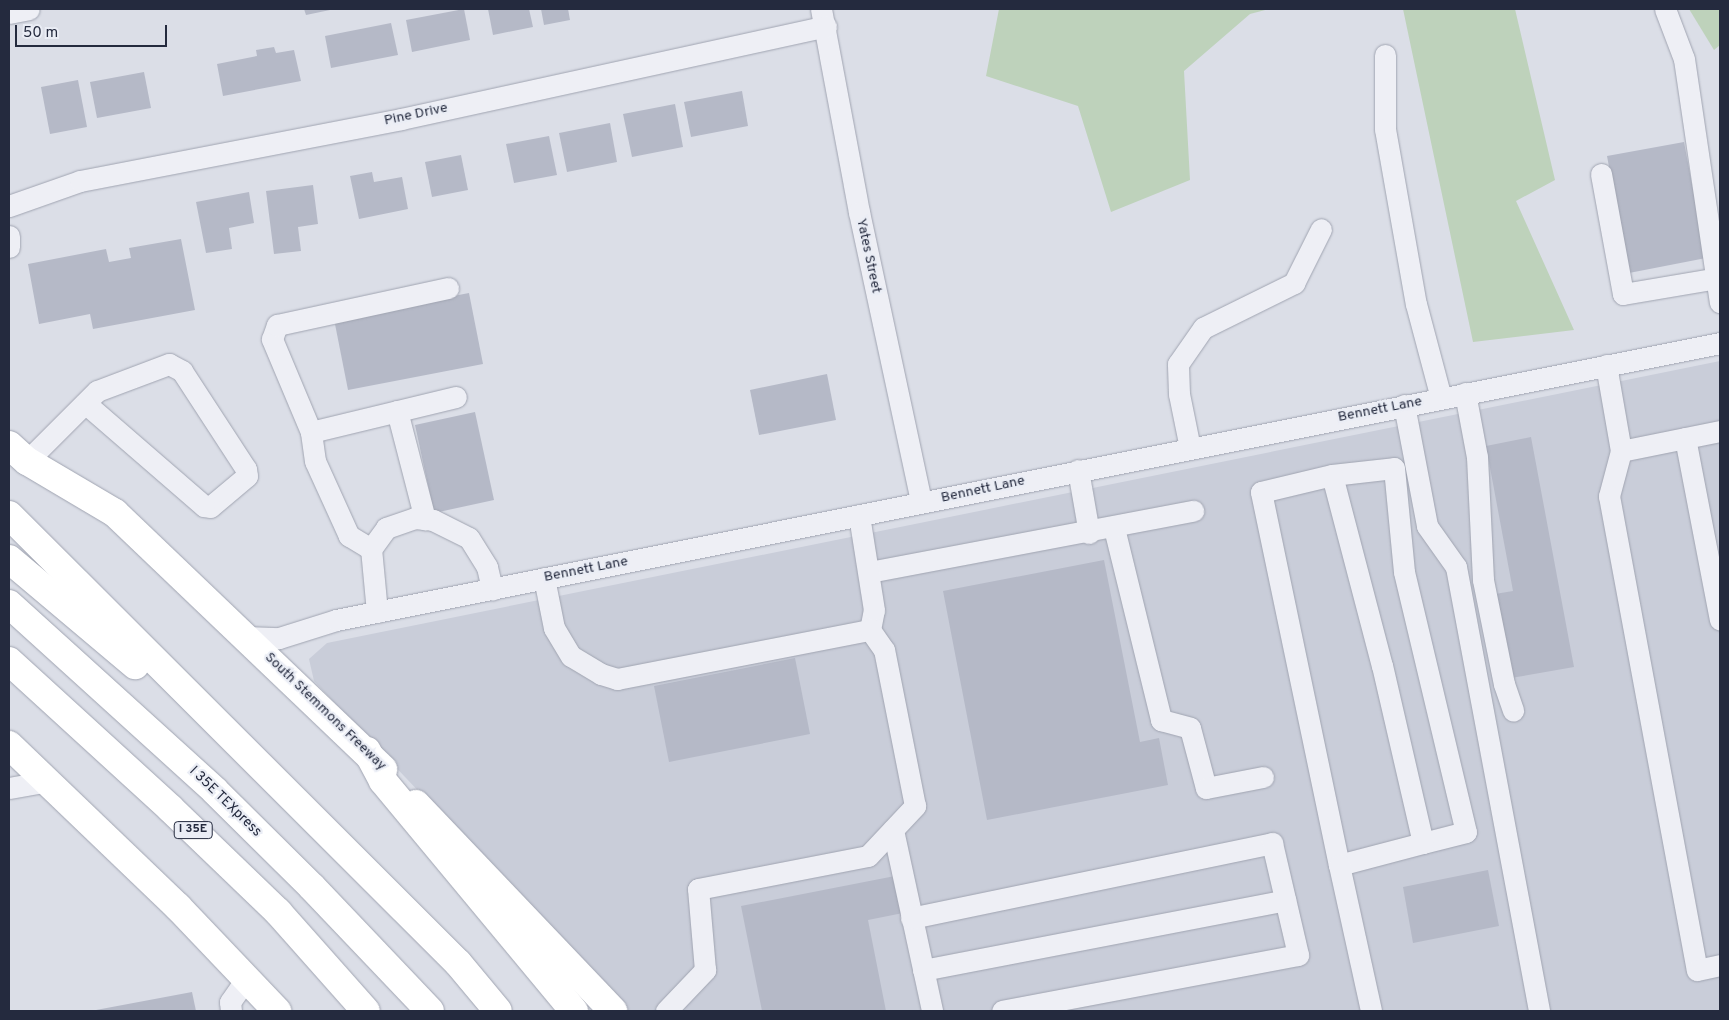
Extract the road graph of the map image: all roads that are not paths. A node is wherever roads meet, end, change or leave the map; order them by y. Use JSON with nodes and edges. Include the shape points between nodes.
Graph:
{"nodes":[{"id":1,"x":28,"y":9,"type":"edge"},
{"id":2,"x":1665,"y":9,"type":"edge"},
{"id":3,"x":9,"y":13,"type":"edge"},
{"id":4,"x":823,"y":17,"type":"edge"},
{"id":5,"x":1384,"y":55,"type":"dead end"},
{"id":6,"x":1601,"y":174,"type":"dead end"},
{"id":7,"x":9,"y":206,"type":"edge"},
{"id":8,"x":1321,"y":230,"type":"dead end"},
{"id":9,"x":9,"y":236,"type":"edge"},
{"id":10,"x":9,"y":247,"type":"edge"},
{"id":11,"x":1718,"y":278,"type":"junction"},
{"id":12,"x":448,"y":288,"type":"dead end"},
{"id":13,"x":1720,"y":302,"type":"edge"},
{"id":14,"x":1720,"y":343,"type":"edge"},
{"id":15,"x":1606,"y":366,"type":"junction"},
{"id":16,"x":1465,"y":393,"type":"junction"},
{"id":17,"x":456,"y":396,"type":"dead end"},
{"id":18,"x":1441,"y":398,"type":"junction"},
{"id":19,"x":85,"y":403,"type":"junction"},
{"id":20,"x":1404,"y":405,"type":"junction"},
{"id":21,"x":397,"y":411,"type":"junction"},
{"id":22,"x":1720,"y":431,"type":"edge"},
{"id":23,"x":311,"y":432,"type":"junction"},
{"id":24,"x":1685,"y":438,"type":"junction"},
{"id":25,"x":1190,"y":448,"type":"junction"},
{"id":26,"x":1621,"y":451,"type":"junction"},
{"id":27,"x":18,"y":453,"type":"edge"},
{"id":28,"x":1078,"y":470,"type":"junction"},
{"id":29,"x":1332,"y":475,"type":"junction"},
{"id":30,"x":921,"y":502,"type":"junction"},
{"id":31,"x":1193,"y":512,"type":"dead end"},
{"id":32,"x":859,"y":515,"type":"junction"},
{"id":33,"x":9,"y":516,"type":"edge"},
{"id":34,"x":425,"y":519,"type":"junction"},
{"id":35,"x":1114,"y":528,"type":"junction"},
{"id":36,"x":1089,"y":533,"type":"junction"},
{"id":37,"x":371,"y":549,"type":"junction"},
{"id":38,"x":9,"y":559,"type":"edge"},
{"id":39,"x":868,"y":572,"type":"junction"},
{"id":40,"x":544,"y":578,"type":"junction"},
{"id":41,"x":492,"y":589,"type":"junction"},
{"id":42,"x":9,"y":604,"type":"edge"},
{"id":43,"x":377,"y":612,"type":"junction"},
{"id":44,"x":1720,"y":620,"type":"edge"},
{"id":45,"x":870,"y":630,"type":"junction"},
{"id":46,"x":246,"y":637,"type":"junction"},
{"id":47,"x":9,"y":661,"type":"edge"},
{"id":48,"x":1513,"y":710,"type":"dead end"},
{"id":49,"x":9,"y":745,"type":"edge"},
{"id":50,"x":366,"y":751,"type":"junction"},
{"id":51,"x":1262,"y":777,"type":"dead end"},
{"id":52,"x":47,"y":781,"type":"junction"},
{"id":53,"x":274,"y":781,"type":"junction"},
{"id":54,"x":9,"y":788,"type":"edge"},
{"id":55,"x":893,"y":830,"type":"junction"},
{"id":56,"x":1423,"y":843,"type":"junction"},
{"id":57,"x":1340,"y":864,"type":"junction"},
{"id":58,"x":1285,"y":900,"type":"junction"},
{"id":59,"x":912,"y":918,"type":"junction"},
{"id":60,"x":1720,"y":966,"type":"edge"},
{"id":61,"x":923,"y":970,"type":"junction"},
{"id":62,"x":246,"y":979,"type":"junction"},
{"id":63,"x":231,"y":1011,"type":"edge"},
{"id":64,"x":276,"y":1011,"type":"edge"},
{"id":65,"x":366,"y":1011,"type":"edge"},
{"id":66,"x":430,"y":1011,"type":"edge"},
{"id":67,"x":498,"y":1011,"type":"edge"},
{"id":68,"x":574,"y":1011,"type":"edge"},
{"id":69,"x":613,"y":1011,"type":"edge"},
{"id":70,"x":666,"y":1011,"type":"edge"},
{"id":71,"x":932,"y":1011,"type":"edge"},
{"id":72,"x":1002,"y":1011,"type":"edge"},
{"id":73,"x":1371,"y":1011,"type":"edge"},
{"id":74,"x":1539,"y":1011,"type":"edge"}],
"edges":[{"from":1,"to":3,"type":"street"},
{"from":2,"to":11,"type":"street","via":[[1684,59]]},
{"from":4,"to":7,"type":"street","name":"Pine Drive","via":[[401,119],[80,181]]},
{"from":4,"to":30,"type":"street","name":"Yates Street","via":[[859,212]]},
{"from":5,"to":18,"type":"street","via":[[1385,129],[1416,304]]},
{"from":6,"to":11,"type":"street","via":[[1624,294]]},
{"from":8,"to":25,"type":"street","via":[[1294,283],[1203,328],[1178,364],[1179,394]]},
{"from":9,"to":10,"type":"street"},
{"from":11,"to":13,"type":"street"},
{"from":12,"to":23,"type":"street","via":[[277,325],[272,340]]},
{"from":14,"to":15,"type":"street","name":"Bennett Lane"},
{"from":15,"to":16,"type":"street","name":"Bennett Lane"},
{"from":15,"to":26,"type":"street"},
{"from":16,"to":18,"type":"street","name":"Bennett Lane"},
{"from":16,"to":48,"type":"street","via":[[1477,457],[1483,580],[1504,684]]},
{"from":17,"to":21,"type":"street"},
{"from":18,"to":20,"type":"street","name":"Bennett Lane"},
{"from":19,"to":19,"type":"street","via":[[97,391],[169,364],[182,371],[246,469],[247,476],[210,507],[204,506]]},
{"from":19,"to":27,"type":"street"},
{"from":20,"to":25,"type":"street","name":"Bennett Lane"},
{"from":20,"to":74,"type":"street","via":[[1427,526],[1456,567]]},
{"from":21,"to":23,"type":"street"},
{"from":21,"to":34,"type":"street"},
{"from":22,"to":24,"type":"street"},
{"from":23,"to":37,"type":"street","via":[[315,461],[349,536]]},
{"from":24,"to":26,"type":"street"},
{"from":24,"to":44,"type":"street"},
{"from":25,"to":28,"type":"street","name":"Bennett Lane"},
{"from":26,"to":60,"type":"street","via":[[1609,496],[1697,970]]},
{"from":27,"to":46,"type":"main road","name":"South Stemmons Freeway","via":[[115,513]]},
{"from":28,"to":30,"type":"street","name":"Bennett Lane"},
{"from":28,"to":36,"type":"street"},
{"from":29,"to":56,"type":"street","via":[[1382,666]]},
{"from":29,"to":56,"type":"street","via":[[1394,468],[1404,572],[1466,832]]},
{"from":29,"to":57,"type":"street","via":[[1261,492]]},
{"from":30,"to":32,"type":"street","name":"Bennett Lane"},
{"from":31,"to":35,"type":"street"},
{"from":32,"to":39,"type":"street"},
{"from":32,"to":40,"type":"street","name":"Bennett Lane"},
{"from":33,"to":53,"type":"main road"},
{"from":34,"to":37,"type":"street","via":[[415,518],[386,528]]},
{"from":34,"to":41,"type":"street","via":[[469,538],[488,567]]},
{"from":35,"to":36,"type":"street"},
{"from":35,"to":51,"type":"street","via":[[1161,720],[1190,728],[1206,788]]},
{"from":36,"to":39,"type":"street"},
{"from":37,"to":43,"type":"street"},
{"from":38,"to":53,"type":"main road"},
{"from":39,"to":45,"type":"street","via":[[874,610]]},
{"from":40,"to":41,"type":"street","name":"Bennett Lane"},
{"from":40,"to":45,"type":"street","via":[[554,628],[571,656],[601,674],[617,679]]},
{"from":41,"to":43,"type":"street","name":"Bennett Lane"},
{"from":42,"to":66,"type":"main road","name":"I 35E TEXpress","via":[[215,791]]},
{"from":43,"to":46,"type":"street","name":"Bennett Lane","via":[[336,620],[279,638]]},
{"from":45,"to":55,"type":"street","via":[[884,650],[915,806]]},
{"from":46,"to":50,"type":"main road","name":"South Stemmons Freeway"},
{"from":47,"to":65,"type":"main road","number":"I 35E","via":[[271,905]]},
{"from":49,"to":52,"type":"main road"},
{"from":50,"to":68,"type":"main road","via":[[383,781]]},
{"from":50,"to":69,"type":"main road","name":"South Stemmons Freeway"},
{"from":52,"to":54,"type":"street"},
{"from":52,"to":62,"type":"main road"},
{"from":53,"to":67,"type":"main road","via":[[458,963]]},
{"from":55,"to":59,"type":"street"},
{"from":55,"to":70,"type":"street","via":[[868,856],[698,889],[705,970]]},
{"from":56,"to":57,"type":"street"},
{"from":57,"to":73,"type":"street"},
{"from":58,"to":59,"type":"street","via":[[1272,843]]},
{"from":58,"to":61,"type":"street"},
{"from":58,"to":72,"type":"street","via":[[1298,955]]},
{"from":59,"to":61,"type":"street"},
{"from":61,"to":71,"type":"street"},
{"from":62,"to":63,"type":"street","via":[[230,1002]]},
{"from":62,"to":64,"type":"main road"}]}
